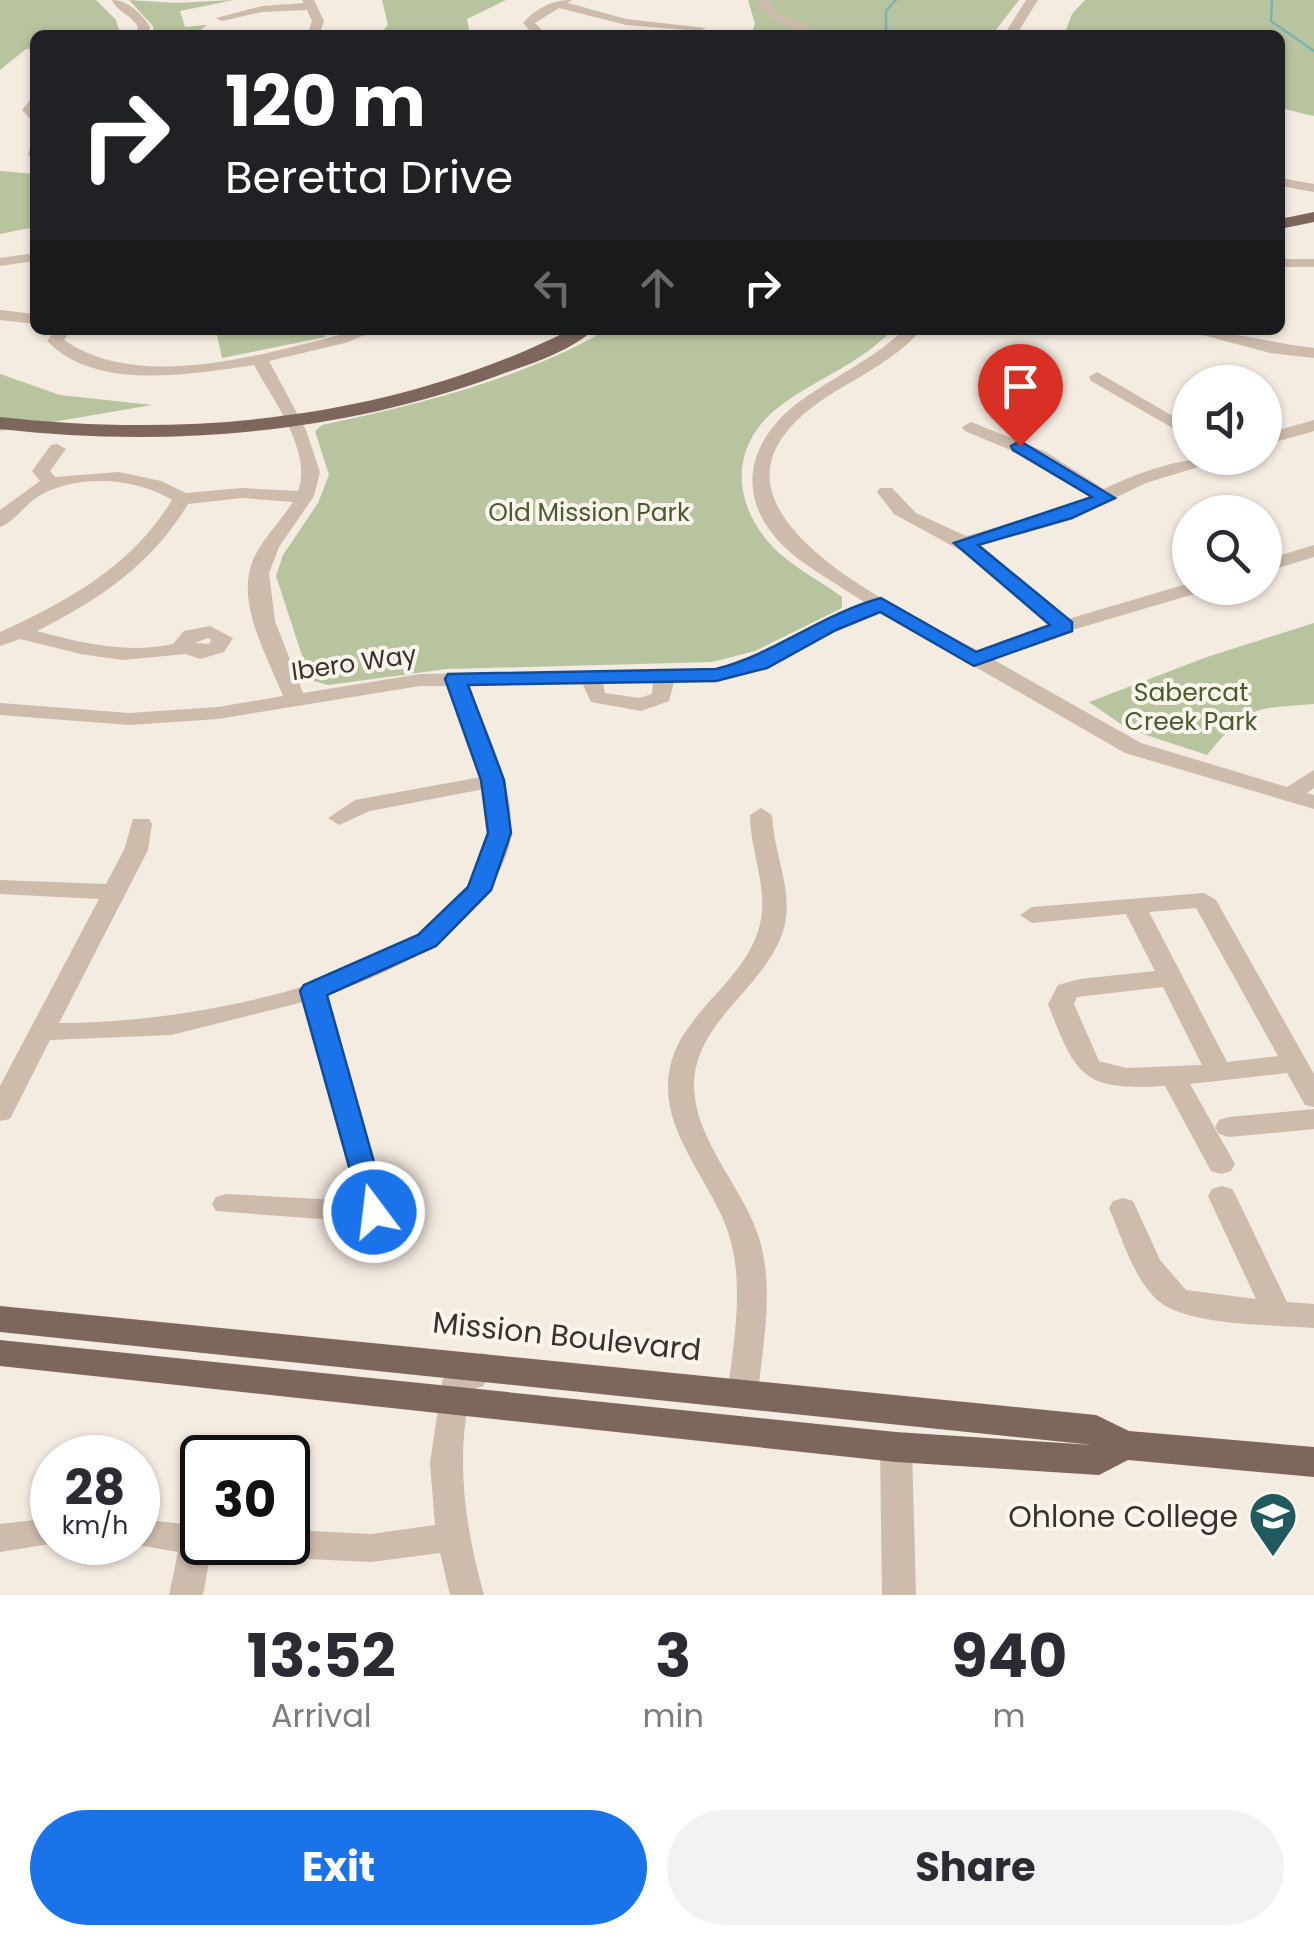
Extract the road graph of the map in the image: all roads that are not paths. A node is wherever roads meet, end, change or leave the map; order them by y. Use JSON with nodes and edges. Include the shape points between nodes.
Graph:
{"nodes":[{"id":1,"x":118,"y":0,"type":"edge"},
{"id":2,"x":763,"y":0,"type":"edge"},
{"id":3,"x":1032,"y":0,"type":"edge"},
{"id":4,"x":562,"y":2,"type":"edge"},
{"id":5,"x":309,"y":3,"type":"edge"},
{"id":6,"x":222,"y":18,"type":"dead end"},
{"id":7,"x":700,"y":28,"type":"dead end"},
{"id":8,"x":143,"y":30,"type":"edge"},
{"id":9,"x":315,"y":30,"type":"edge"},
{"id":10,"x":536,"y":30,"type":"edge"},
{"id":11,"x":809,"y":30,"type":"edge"},
{"id":12,"x":1013,"y":30,"type":"edge"},
{"id":13,"x":1285,"y":182,"type":"edge"},
{"id":14,"x":1314,"y":186,"type":"edge"},
{"id":15,"x":1314,"y":216,"type":"edge"},
{"id":16,"x":1285,"y":223,"type":"edge"},
{"id":17,"x":30,"y":258,"type":"edge"},
{"id":18,"x":0,"y":262,"type":"edge"},
{"id":19,"x":1285,"y":263,"type":"edge"},
{"id":20,"x":1314,"y":263,"type":"edge"},
{"id":21,"x":0,"y":315,"type":"edge"},
{"id":22,"x":30,"y":318,"type":"edge"},
{"id":23,"x":59,"y":335,"type":"edge"},
{"id":24,"x":353,"y":335,"type":"edge"},
{"id":25,"x":574,"y":335,"type":"edge"},
{"id":26,"x":909,"y":335,"type":"edge"},
{"id":27,"x":1214,"y":335,"type":"edge"},
{"id":28,"x":1314,"y":353,"type":"edge"},
{"id":29,"x":260,"y":360,"type":"junction"},
{"id":30,"x":1097,"y":377,"type":"dead end"},
{"id":31,"x":290,"y":420,"type":"junction"},
{"id":32,"x":1172,"y":421,"type":"edge"},
{"id":33,"x":0,"y":423,"type":"edge"},
{"id":34,"x":1314,"y":424,"type":"edge"},
{"id":35,"x":972,"y":427,"type":"dead end"},
{"id":36,"x":1282,"y":434,"type":"edge"},
{"id":37,"x":57,"y":449,"type":"dead end"},
{"id":38,"x":1172,"y":470,"type":"edge"},
{"id":39,"x":51,"y":483,"type":"junction"},
{"id":40,"x":886,"y":492,"type":"dead end"},
{"id":41,"x":305,"y":497,"type":"junction"},
{"id":42,"x":1106,"y":498,"type":"junction"},
{"id":43,"x":182,"y":499,"type":"junction"},
{"id":44,"x":0,"y":520,"type":"edge"},
{"id":45,"x":964,"y":543,"type":"junction"},
{"id":46,"x":1314,"y":551,"type":"edge"},
{"id":47,"x":1282,"y":561,"type":"edge"},
{"id":48,"x":1172,"y":594,"type":"edge"},
{"id":49,"x":881,"y":604,"type":"junction"},
{"id":50,"x":1065,"y":626,"type":"junction"},
{"id":51,"x":10,"y":636,"type":"edge"},
{"id":52,"x":185,"y":648,"type":"dead end"},
{"id":53,"x":974,"y":660,"type":"junction"},
{"id":54,"x":455,"y":679,"type":"junction"},
{"id":55,"x":294,"y":699,"type":"junction"},
{"id":56,"x":0,"y":710,"type":"edge"},
{"id":57,"x":1314,"y":776,"type":"edge"},
{"id":58,"x":493,"y":780,"type":"junction"},
{"id":59,"x":1304,"y":798,"type":"edge"},
{"id":60,"x":760,"y":815,"type":"dead end"},
{"id":61,"x":339,"y":818,"type":"dead end"},
{"id":62,"x":141,"y":824,"type":"dead end"},
{"id":63,"x":0,"y":887,"type":"edge"},
{"id":64,"x":110,"y":892,"type":"junction"},
{"id":65,"x":1134,"y":906,"type":"junction"},
{"id":66,"x":1032,"y":915,"type":"dead end"},
{"id":67,"x":1171,"y":978,"type":"junction"},
{"id":68,"x":313,"y":991,"type":"junction"},
{"id":69,"x":42,"y":1031,"type":"junction"},
{"id":70,"x":1295,"y":1063,"type":"junction"},
{"id":71,"x":1219,"y":1072,"type":"junction"},
{"id":72,"x":1174,"y":1077,"type":"junction"},
{"id":73,"x":1314,"y":1098,"type":"edge"},
{"id":74,"x":0,"y":1112,"type":"edge"},
{"id":75,"x":1314,"y":1120,"type":"edge"},
{"id":76,"x":1229,"y":1128,"type":"dead end"},
{"id":77,"x":1220,"y":1164,"type":"dead end"},
{"id":78,"x":1222,"y":1196,"type":"dead end"},
{"id":79,"x":226,"y":1204,"type":"dead end"},
{"id":80,"x":1124,"y":1208,"type":"dead end"},
{"id":81,"x":1277,"y":1312,"type":"junction"},
{"id":82,"x":1314,"y":1316,"type":"edge"},
{"id":83,"x":0,"y":1319,"type":"edge"},
{"id":84,"x":0,"y":1353,"type":"edge"},
{"id":85,"x":482,"y":1365,"type":"junction"},
{"id":86,"x":743,"y":1391,"type":"junction"},
{"id":87,"x":453,"y":1398,"type":"junction"},
{"id":88,"x":1123,"y":1445,"type":"junction"},
{"id":89,"x":896,"y":1447,"type":"junction"},
{"id":90,"x":1314,"y":1462,"type":"edge"},
{"id":91,"x":30,"y":1535,"type":"edge"},
{"id":92,"x":450,"y":1537,"type":"junction"},
{"id":93,"x":0,"y":1538,"type":"edge"},
{"id":94,"x":310,"y":1545,"type":"edge"},
{"id":95,"x":194,"y":1565,"type":"edge"},
{"id":96,"x":186,"y":1595,"type":"edge"},
{"id":97,"x":467,"y":1595,"type":"edge"},
{"id":98,"x":899,"y":1595,"type":"edge"}],
"edges":[{"from":1,"to":8,"type":"street"},
{"from":2,"to":11,"type":"street","via":[[771,15]]},
{"from":3,"to":12,"type":"street"},
{"from":4,"to":7,"type":"street","via":[[626,22]]},
{"from":4,"to":10,"type":"street","via":[[528,23]]},
{"from":5,"to":6,"type":"street"},
{"from":5,"to":9,"type":"street"},
{"from":13,"to":14,"type":"street"},
{"from":15,"to":16,"type":"main road"},
{"from":17,"to":18,"type":"street"},
{"from":19,"to":20,"type":"street"},
{"from":21,"to":22,"type":"street"},
{"from":23,"to":29,"type":"street","via":[[55,341],[65,353],[120,366],[182,369]]},
{"from":24,"to":29,"type":"street"},
{"from":25,"to":31,"type":"main road","via":[[516,364],[442,388]]},
{"from":26,"to":49,"type":"street","via":[[880,362],[781,427],[764,455],[758,486],[773,519],[800,551]]},
{"from":27,"to":28,"type":"street"},
{"from":29,"to":31,"type":"street"},
{"from":30,"to":32,"type":"street"},
{"from":31,"to":33,"type":"main road","via":[[112,432]]},
{"from":31,"to":41,"type":"street","via":[[312,476]]},
{"from":34,"to":36,"type":"street"},
{"from":35,"to":42,"type":"street","via":[[1040,456]]},
{"from":37,"to":39,"type":"street","via":[[41,471]]},
{"from":38,"to":42,"type":"street"},
{"from":39,"to":43,"type":"street","via":[[146,480]]},
{"from":39,"to":44,"type":"street"},
{"from":40,"to":45,"type":"street","via":[[908,516]]},
{"from":41,"to":43,"type":"street","via":[[242,493]]},
{"from":41,"to":55,"type":"street","via":[[259,571],[260,600]]},
{"from":42,"to":45,"type":"street"},
{"from":43,"to":51,"type":"street","via":[[137,556],[88,599]]},
{"from":45,"to":50,"type":"street"},
{"from":46,"to":47,"type":"street"},
{"from":48,"to":50,"type":"street"},
{"from":49,"to":53,"type":"street"},
{"from":49,"to":54,"type":"street","name":"Ibero Way","via":[[759,664],[716,675],[664,676],[662,697],[641,705],[598,698],[592,676]]},
{"from":50,"to":53,"type":"street"},
{"from":51,"to":52,"type":"street","via":[[150,655]]},
{"from":53,"to":59,"type":"street","via":[[1133,748]]},
{"from":54,"to":55,"type":"street","name":"Ibero Way"},
{"from":54,"to":58,"type":"street"},
{"from":55,"to":56,"type":"street","name":"Ibero Way","via":[[130,719]]},
{"from":57,"to":59,"type":"street"},
{"from":58,"to":61,"type":"street","via":[[364,805]]},
{"from":58,"to":68,"type":"street","via":[[500,833],[478,890],[427,940]]},
{"from":60,"to":86,"type":"street","via":[[759,842],[774,883],[771,928],[763,952],[692,1037],[681,1085],[692,1129],[743,1233],[753,1303]]},
{"from":62,"to":64,"type":"street","via":[[136,850]]},
{"from":63,"to":64,"type":"street"},
{"from":64,"to":69,"type":"street"},
{"from":65,"to":66,"type":"street"},
{"from":65,"to":67,"type":"street"},
{"from":65,"to":70,"type":"street","via":[[1204,900]]},
{"from":67,"to":71,"type":"street"},
{"from":67,"to":72,"type":"street","via":[[1080,987],[1061,1004],[1090,1067],[1121,1078]]},
{"from":68,"to":69,"type":"street","via":[[174,1026]]},
{"from":68,"to":79,"type":"street","via":[[374,1212]]},
{"from":69,"to":74,"type":"street"},
{"from":70,"to":71,"type":"street"},
{"from":70,"to":73,"type":"street"},
{"from":71,"to":72,"type":"street"},
{"from":72,"to":77,"type":"street"},
{"from":75,"to":76,"type":"street"},
{"from":78,"to":81,"type":"street"},
{"from":80,"to":81,"type":"street","via":[[1171,1299]]},
{"from":81,"to":82,"type":"street"},
{"from":83,"to":85,"type":"main road","name":"Mission Boulevard"},
{"from":84,"to":87,"type":"main road","name":"Mission Boulevard"},
{"from":85,"to":86,"type":"main road","name":"Mission Boulevard"},
{"from":85,"to":87,"type":"street","via":[[457,1382]]},
{"from":86,"to":88,"type":"main road","name":"Mission Boulevard","via":[[1096,1429]]},
{"from":87,"to":89,"type":"main road","name":"Mission Boulevard"},
{"from":87,"to":92,"type":"street","via":[[445,1461]]},
{"from":88,"to":89,"type":"main road","name":"Mission Boulevard","via":[[1099,1460]]},
{"from":88,"to":90,"type":"main road","name":"Mission Boulevard"},
{"from":89,"to":98,"type":"street"},
{"from":91,"to":93,"type":"street"},
{"from":92,"to":94,"type":"street","via":[[371,1548]]},
{"from":92,"to":97,"type":"street"},
{"from":95,"to":96,"type":"street"}]}
